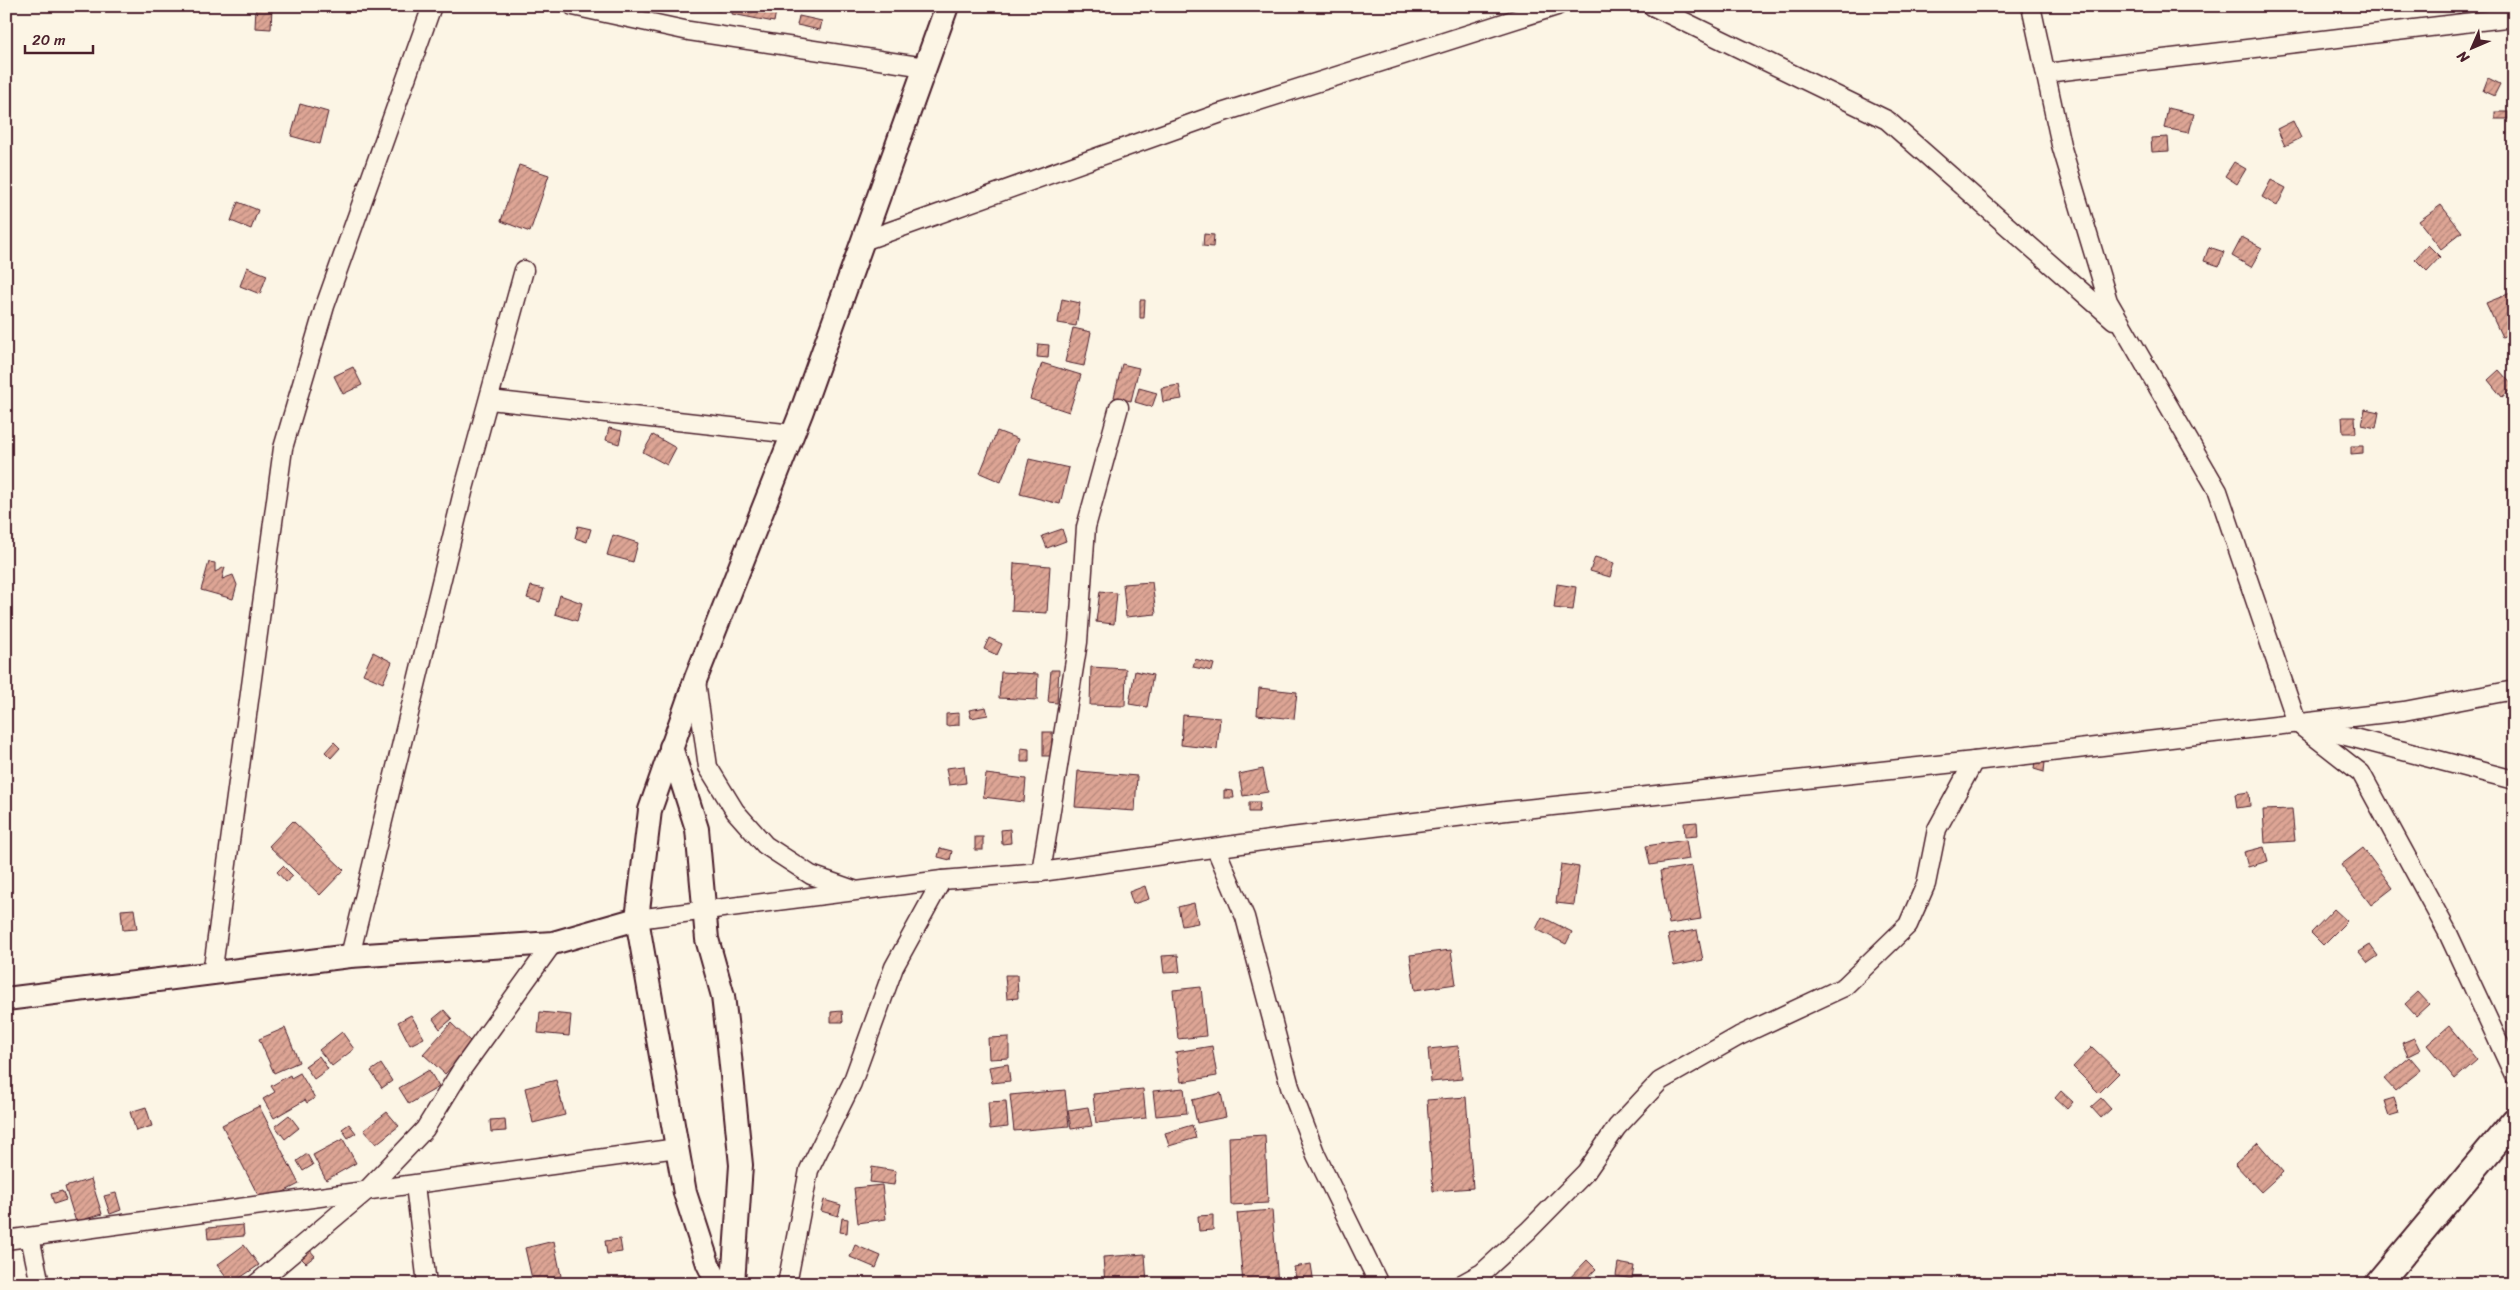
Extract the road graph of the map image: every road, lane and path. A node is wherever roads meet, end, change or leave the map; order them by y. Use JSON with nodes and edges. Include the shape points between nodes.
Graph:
{"nodes":[{"id":1,"x":432,"y":6,"type":"edge"},
{"id":2,"x":573,"y":6,"type":"edge"},
{"id":3,"x":947,"y":6,"type":"edge"},
{"id":4,"x":1558,"y":6,"type":"edge"},
{"id":5,"x":1652,"y":6,"type":"edge"},
{"id":6,"x":2032,"y":6,"type":"edge"},
{"id":7,"x":2514,"y":17,"type":"edge"},
{"id":8,"x":925,"y":67,"type":"junction"},
{"id":9,"x":2046,"y":73,"type":"junction"},
{"id":10,"x":863,"y":241,"type":"junction"},
{"id":11,"x":524,"y":270,"type":"dead end"},
{"id":12,"x":2124,"y":328,"type":"junction"},
{"id":13,"x":490,"y":400,"type":"junction"},
{"id":14,"x":1118,"y":407,"type":"dead end"},
{"id":15,"x":793,"y":434,"type":"junction"},
{"id":16,"x":696,"y":678,"type":"junction"},
{"id":17,"x":2514,"y":690,"type":"edge"},
{"id":18,"x":2297,"y":723,"type":"junction"},
{"id":19,"x":671,"y":747,"type":"junction"},
{"id":20,"x":1974,"y":761,"type":"junction"},
{"id":21,"x":2514,"y":780,"type":"edge"},
{"id":22,"x":1216,"y":849,"type":"junction"},
{"id":23,"x":1041,"y":872,"type":"junction"},
{"id":24,"x":942,"y":880,"type":"junction"},
{"id":25,"x":856,"y":891,"type":"junction"},
{"id":26,"x":704,"y":910,"type":"junction"},
{"id":27,"x":637,"y":919,"type":"junction"},
{"id":28,"x":553,"y":943,"type":"junction"},
{"id":29,"x":350,"y":956,"type":"junction"},
{"id":30,"x":212,"y":974,"type":"junction"},
{"id":31,"x":6,"y":999,"type":"edge"},
{"id":32,"x":2514,"y":1074,"type":"edge"},
{"id":33,"x":2514,"y":1121,"type":"edge"},
{"id":34,"x":677,"y":1148,"type":"junction"},
{"id":35,"x":415,"y":1185,"type":"junction"},
{"id":36,"x":365,"y":1192,"type":"junction"},
{"id":37,"x":30,"y":1237,"type":"junction"},
{"id":38,"x":6,"y":1240,"type":"edge"},
{"id":39,"x":40,"y":1284,"type":"edge"},
{"id":40,"x":256,"y":1284,"type":"edge"},
{"id":41,"x":428,"y":1284,"type":"edge"},
{"id":42,"x":718,"y":1284,"type":"edge"},
{"id":43,"x":733,"y":1284,"type":"edge"},
{"id":44,"x":786,"y":1284,"type":"edge"},
{"id":45,"x":1380,"y":1284,"type":"edge"},
{"id":46,"x":1462,"y":1284,"type":"edge"},
{"id":47,"x":2378,"y":1284,"type":"edge"}],
"edges":[{"from":1,"to":30,"type":"street","via":[[325,306],[283,448]]},
{"from":2,"to":8,"type":"street","via":[[689,31]]},
{"from":3,"to":8,"type":"street"},
{"from":4,"to":10,"type":"street","via":[[1221,113]]},
{"from":5,"to":12,"type":"street","via":[[1886,120]]},
{"from":6,"to":9,"type":"street"},
{"from":7,"to":9,"type":"street"},
{"from":8,"to":10,"type":"street"},
{"from":9,"to":12,"type":"street","via":[[2061,145],[2108,301]]},
{"from":10,"to":15,"type":"street"},
{"from":11,"to":13,"type":"street"},
{"from":12,"to":18,"type":"street","via":[[2218,491]]},
{"from":13,"to":15,"type":"street"},
{"from":13,"to":29,"type":"street","via":[[463,492]]},
{"from":14,"to":23,"type":"street","via":[[1086,527],[1078,642]]},
{"from":15,"to":16,"type":"street"},
{"from":16,"to":19,"type":"street"},
{"from":16,"to":25,"type":"street","via":[[708,767],[735,811],[765,845],[811,875]]},
{"from":17,"to":18,"type":"street","via":[[2404,710]]},
{"from":18,"to":20,"type":"street"},
{"from":18,"to":21,"type":"street"},
{"from":18,"to":32,"type":"street","via":[[2362,772],[2446,931]]},
{"from":19,"to":26,"type":"street","via":[[697,829]]},
{"from":19,"to":27,"type":"street","via":[[650,810]]},
{"from":20,"to":22,"type":"street","via":[[1506,811]]},
{"from":20,"to":46,"type":"street","via":[[1937,830],[1926,884],[1908,925],[1844,987],[1739,1036],[1660,1081],[1617,1127],[1586,1172],[1482,1273]]},
{"from":22,"to":23,"type":"street"},
{"from":22,"to":45,"type":"street","via":[[1245,917],[1290,1086],[1316,1155]]},
{"from":23,"to":24,"type":"street"},
{"from":24,"to":25,"type":"street"},
{"from":24,"to":44,"type":"street","via":[[894,966],[852,1083],[809,1170]]},
{"from":25,"to":26,"type":"street"},
{"from":26,"to":27,"type":"street"},
{"from":26,"to":43,"type":"street","via":[[707,940],[723,996],[741,1164]]},
{"from":27,"to":28,"type":"street"},
{"from":27,"to":34,"type":"street"},
{"from":28,"to":29,"type":"street"},
{"from":28,"to":36,"type":"street","via":[[462,1069],[425,1129]]},
{"from":29,"to":30,"type":"street"},
{"from":30,"to":31,"type":"street"},
{"from":33,"to":47,"type":"main road"},
{"from":34,"to":35,"type":"street"},
{"from":34,"to":42,"type":"street","via":[[685,1193],[708,1264]]},
{"from":35,"to":36,"type":"street"},
{"from":35,"to":41,"type":"street"},
{"from":36,"to":37,"type":"street"},
{"from":36,"to":40,"type":"street"},
{"from":37,"to":38,"type":"street"},
{"from":37,"to":39,"type":"street"}]}
